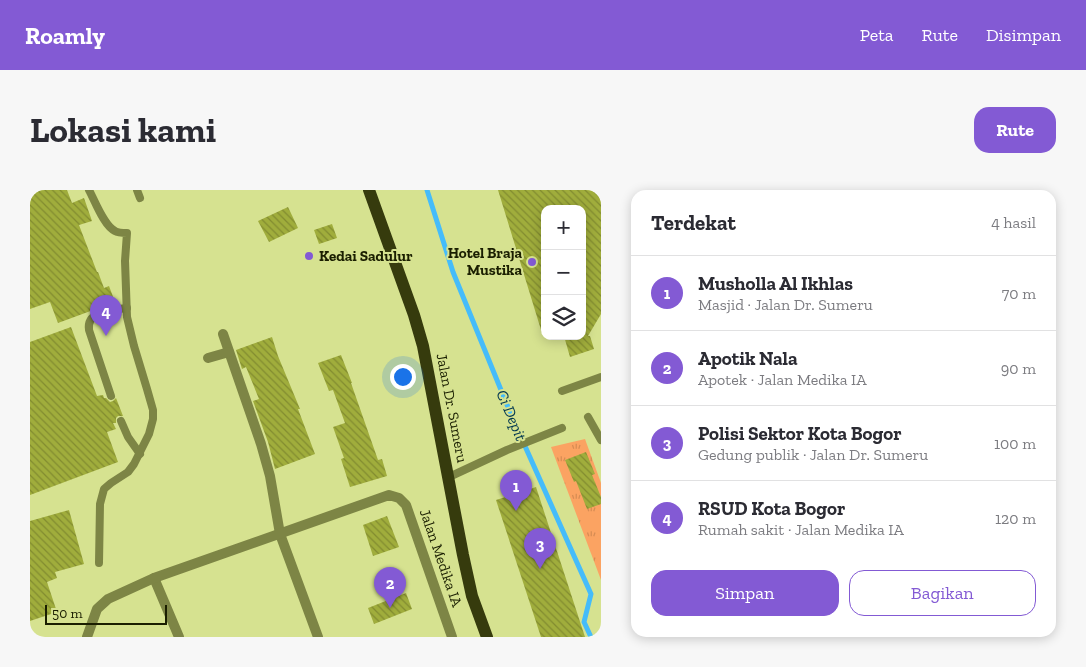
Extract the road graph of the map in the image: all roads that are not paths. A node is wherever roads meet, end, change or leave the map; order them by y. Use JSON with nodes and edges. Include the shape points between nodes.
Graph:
{"nodes":[{"id":1,"x":90,"y":190,"type":"edge"},
{"id":2,"x":369,"y":190,"type":"edge"},
{"id":3,"x":127,"y":308,"type":"junction"},
{"id":4,"x":223,"y":334,"type":"dead end"},
{"id":5,"x":229,"y":352,"type":"junction"},
{"id":6,"x":208,"y":358,"type":"dead end"},
{"id":7,"x":601,"y":377,"type":"edge"},
{"id":8,"x":562,"y":391,"type":"dead end"},
{"id":9,"x":110,"y":396,"type":"dead end"},
{"id":10,"x":588,"y":417,"type":"dead end"},
{"id":11,"x":121,"y":421,"type":"dead end"},
{"id":12,"x":562,"y":428,"type":"dead end"},
{"id":13,"x":601,"y":440,"type":"edge"},
{"id":14,"x":140,"y":454,"type":"junction"},
{"id":15,"x":449,"y":477,"type":"junction"},
{"id":16,"x":280,"y":534,"type":"junction"},
{"id":17,"x":99,"y":563,"type":"dead end"},
{"id":18,"x":154,"y":578,"type":"junction"},
{"id":19,"x":88,"y":637,"type":"edge"},
{"id":20,"x":179,"y":637,"type":"edge"},
{"id":21,"x":318,"y":637,"type":"edge"},
{"id":22,"x":452,"y":637,"type":"edge"},
{"id":23,"x":487,"y":637,"type":"edge"}],
"edges":[{"from":1,"to":3,"type":"lane","via":[[107,225],[114,231],[126,233]]},
{"from":2,"to":15,"type":"main road","name":"Jalan Dr. Sumeru","via":[[423,346]]},
{"from":3,"to":9,"type":"lane","via":[[95,314],[88,324]]},
{"from":3,"to":14,"type":"lane","via":[[134,346],[153,410],[152,426]]},
{"from":4,"to":5,"type":"street"},
{"from":5,"to":6,"type":"street"},
{"from":5,"to":16,"type":"street","via":[[270,476]]},
{"from":7,"to":8,"type":"lane"},
{"from":10,"to":13,"type":"lane"},
{"from":11,"to":14,"type":"lane"},
{"from":12,"to":15,"type":"lane"},
{"from":14,"to":17,"type":"lane","via":[[128,472],[108,486],[101,496]]},
{"from":15,"to":23,"type":"main road","name":"Jalan Dr. Sumeru","via":[[472,596]]},
{"from":16,"to":18,"type":"street","name":"Jalan Medika IA"},
{"from":16,"to":21,"type":"street"},
{"from":16,"to":22,"type":"street","name":"Jalan Medika IA","via":[[389,495],[399,498],[406,505]]},
{"from":18,"to":19,"type":"street","name":"Jalan Medika IA","via":[[104,602],[95,613]]},
{"from":18,"to":20,"type":"street"}]}
